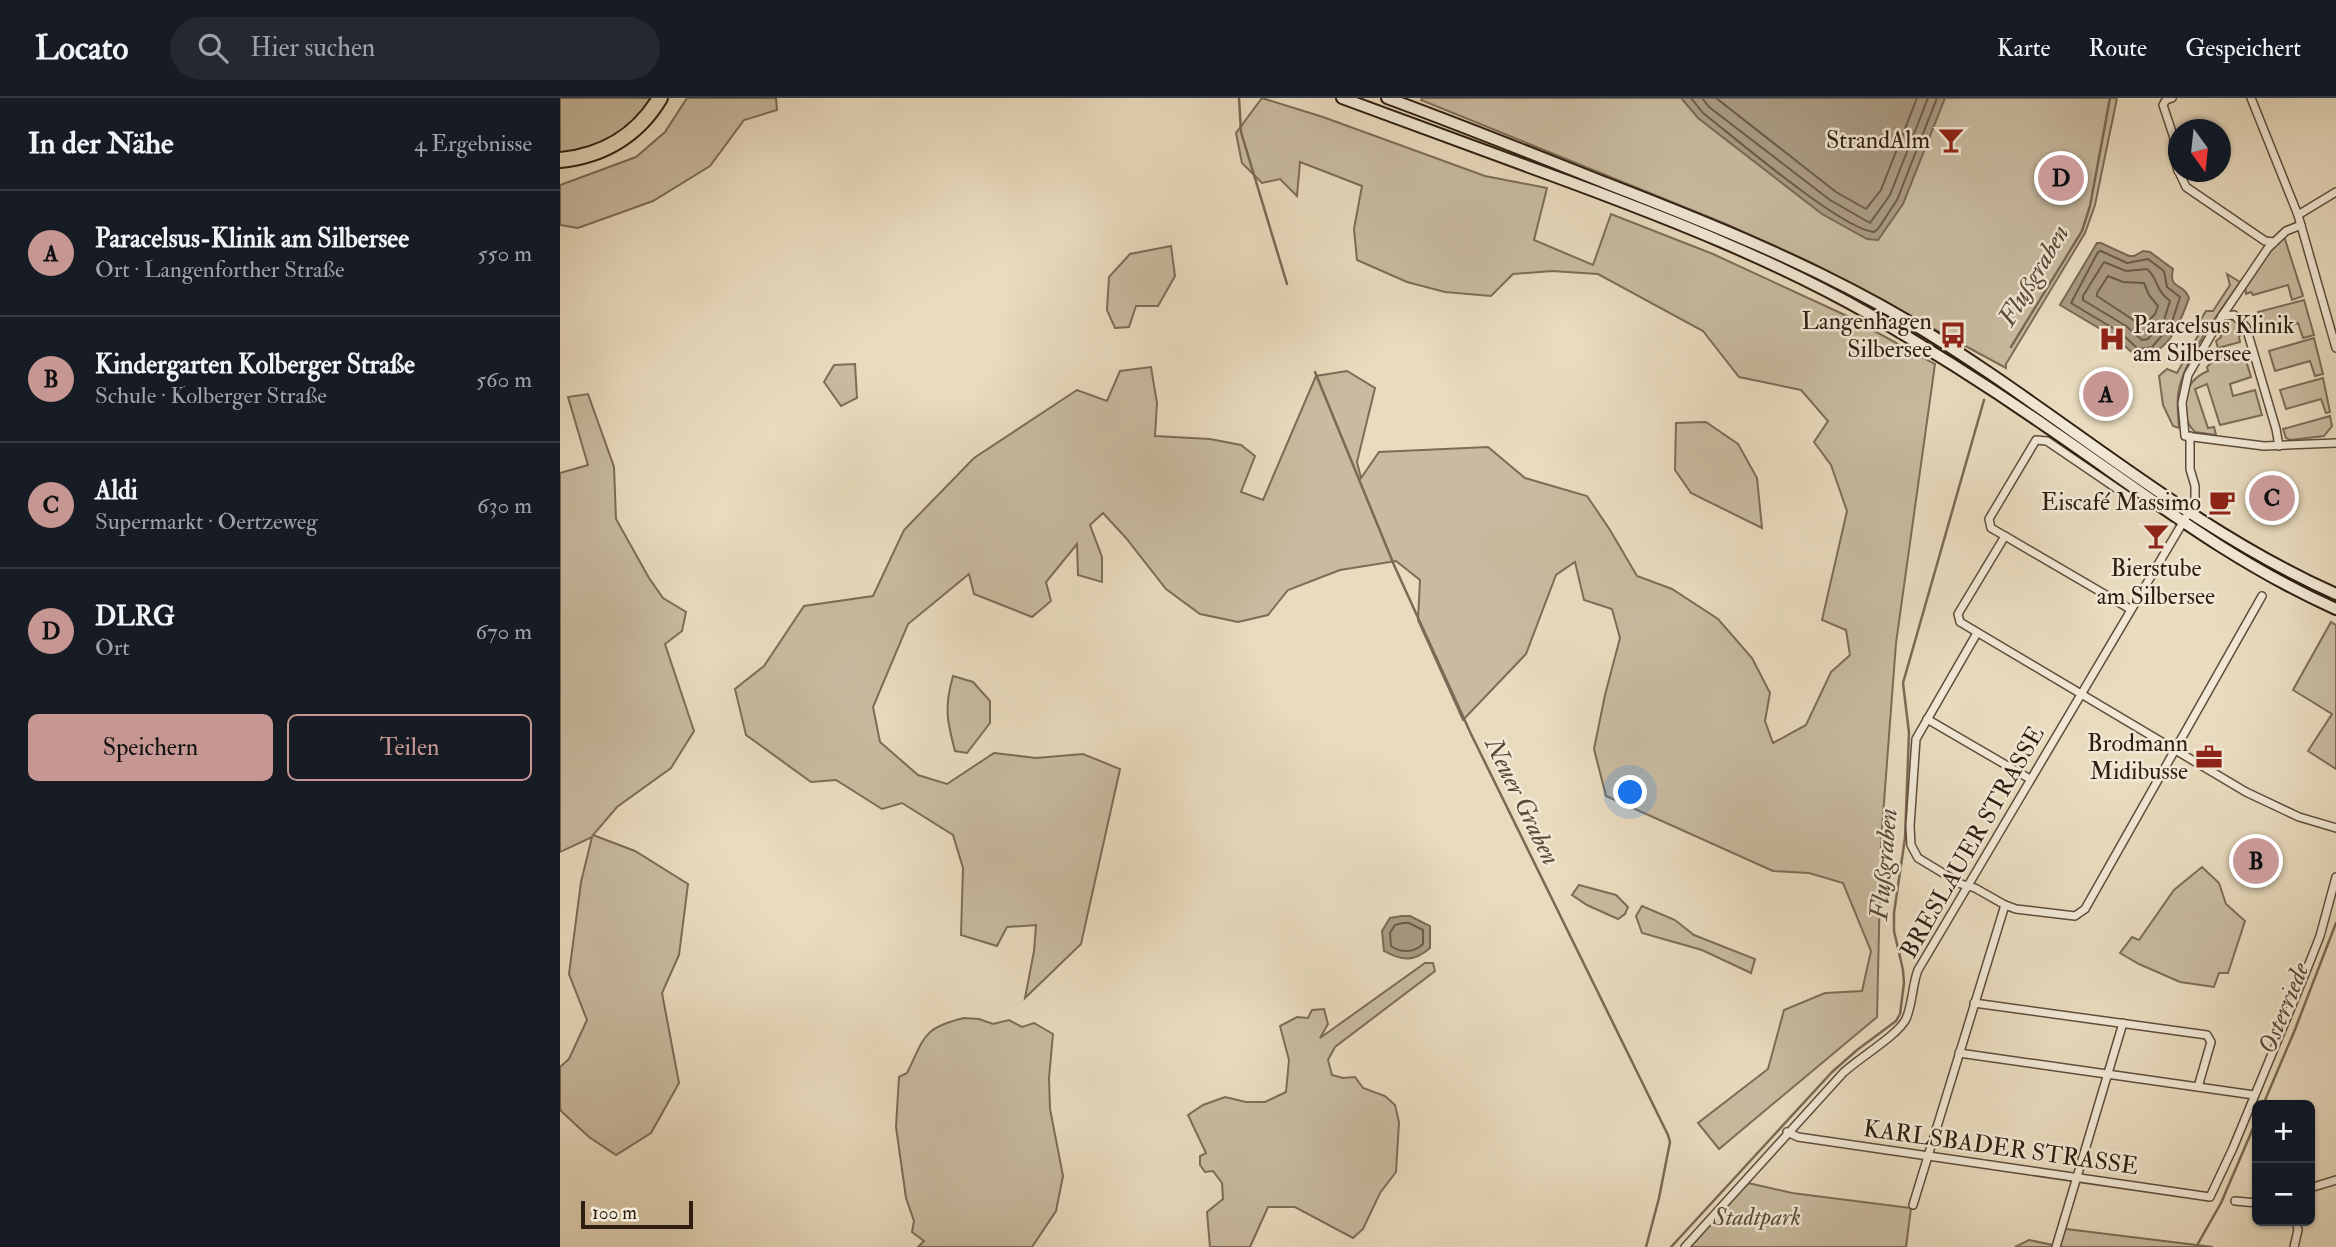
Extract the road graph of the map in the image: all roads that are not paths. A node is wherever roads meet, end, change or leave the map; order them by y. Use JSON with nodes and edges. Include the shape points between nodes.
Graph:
{"nodes":[{"id":1,"x":660,"y":98,"type":"edge"},
{"id":2,"x":1342,"y":98,"type":"edge"},
{"id":3,"x":1387,"y":98,"type":"edge"},
{"id":4,"x":2172,"y":98,"type":"edge"},
{"id":5,"x":2250,"y":98,"type":"edge"},
{"id":6,"x":2168,"y":119,"type":"edge"},
{"id":7,"x":560,"y":160,"type":"edge"},
{"id":8,"x":2184,"y":182,"type":"edge"},
{"id":9,"x":2336,"y":192,"type":"edge"},
{"id":10,"x":2298,"y":215,"type":"junction"},
{"id":11,"x":2301,"y":225,"type":"junction"},
{"id":12,"x":2274,"y":242,"type":"junction"},
{"id":13,"x":2222,"y":316,"type":"junction"},
{"id":14,"x":2336,"y":348,"type":"edge"},
{"id":15,"x":2188,"y":436,"type":"junction"},
{"id":16,"x":2336,"y":443,"type":"edge"},
{"id":17,"x":2279,"y":446,"type":"junction"},
{"id":18,"x":2154,"y":503,"type":"junction"},
{"id":19,"x":2190,"y":512,"type":"junction"},
{"id":20,"x":2182,"y":523,"type":"junction"},
{"id":21,"x":2005,"y":536,"type":"junction"},
{"id":22,"x":2333,"y":591,"type":"edge"},
{"id":23,"x":2262,"y":596,"type":"dead end"},
{"id":24,"x":2130,"y":609,"type":"junction"},
{"id":25,"x":2336,"y":609,"type":"edge"},
{"id":26,"x":1977,"y":633,"type":"junction"},
{"id":27,"x":2081,"y":694,"type":"junction"},
{"id":28,"x":1927,"y":719,"type":"junction"},
{"id":29,"x":2175,"y":750,"type":"junction"},
{"id":30,"x":2030,"y":779,"type":"junction"},
{"id":31,"x":2336,"y":828,"type":"edge"},
{"id":32,"x":2336,"y":877,"type":"edge"},
{"id":33,"x":1968,"y":887,"type":"junction"},
{"id":34,"x":2005,"y":905,"type":"junction"},
{"id":35,"x":1974,"y":1003,"type":"junction"},
{"id":36,"x":2123,"y":1023,"type":"junction"},
{"id":37,"x":1959,"y":1052,"type":"junction"},
{"id":38,"x":2108,"y":1074,"type":"junction"},
{"id":39,"x":2198,"y":1087,"type":"junction"},
{"id":40,"x":2254,"y":1096,"type":"junction"},
{"id":41,"x":1787,"y":1132,"type":"junction"},
{"id":42,"x":1927,"y":1156,"type":"junction"},
{"id":43,"x":2076,"y":1178,"type":"junction"},
{"id":44,"x":2336,"y":1180,"type":"edge"},
{"id":45,"x":2315,"y":1186,"type":"edge"},
{"id":46,"x":2235,"y":1201,"type":"dead end"},
{"id":47,"x":2252,"y":1203,"type":"edge"},
{"id":48,"x":1913,"y":1205,"type":"dead end"},
{"id":49,"x":2297,"y":1226,"type":"edge"},
{"id":50,"x":1685,"y":1247,"type":"edge"},
{"id":51,"x":2056,"y":1247,"type":"edge"},
{"id":52,"x":2294,"y":1247,"type":"edge"}],
"edges":[{"from":1,"to":7,"type":"highway","via":[[643,121],[617,143]]},
{"from":2,"to":18,"type":"main road","via":[[1680,225],[1804,279],[1982,384]]},
{"from":3,"to":19,"type":"main road","via":[[1698,219],[1808,268],[1929,334]]},
{"from":4,"to":6,"type":"street","via":[[2163,105]]},
{"from":5,"to":10,"type":"street"},
{"from":8,"to":12,"type":"street","via":[[2265,241]]},
{"from":9,"to":10,"type":"street"},
{"from":10,"to":11,"type":"street"},
{"from":11,"to":12,"type":"street"},
{"from":11,"to":14,"type":"street"},
{"from":12,"to":13,"type":"street"},
{"from":13,"to":15,"type":"street","via":[[2184,385]]},
{"from":13,"to":17,"type":"street","via":[[2234,315],[2246,327]]},
{"from":15,"to":17,"type":"street"},
{"from":15,"to":19,"type":"street","via":[[2197,497]]},
{"from":16,"to":17,"type":"street"},
{"from":18,"to":20,"type":"main road"},
{"from":18,"to":21,"type":"street","via":[[2138,503],[2040,439],[1989,519],[1990,528]]},
{"from":19,"to":20,"type":"street","name":"BRESLAUER STRASSE"},
{"from":19,"to":22,"type":"main road"},
{"from":20,"to":24,"type":"street","name":"BRESLAUER STRASSE"},
{"from":20,"to":25,"type":"main road","via":[[2267,575]]},
{"from":21,"to":24,"type":"street"},
{"from":21,"to":26,"type":"street","via":[[1958,614],[1960,622]]},
{"from":23,"to":29,"type":"street"},
{"from":24,"to":27,"type":"street","name":"BRESLAUER STRASSE"},
{"from":26,"to":27,"type":"street"},
{"from":26,"to":28,"type":"street"},
{"from":27,"to":29,"type":"street"},
{"from":27,"to":30,"type":"street","name":"BRESLAUER STRASSE"},
{"from":28,"to":30,"type":"street"},
{"from":28,"to":33,"type":"street","via":[[1914,746],[1911,845],[1918,858]]},
{"from":29,"to":31,"type":"street","via":[[2272,805]]},
{"from":29,"to":34,"type":"street","via":[[2080,915]]},
{"from":30,"to":33,"type":"street","name":"BRESLAUER STRASSE"},
{"from":32,"to":40,"type":"street","via":[[2320,936]]},
{"from":33,"to":34,"type":"street"},
{"from":33,"to":41,"type":"street","name":"BRESLAUER STRASSE","via":[[1918,970],[1900,1027],[1858,1058]]},
{"from":34,"to":35,"type":"street"},
{"from":35,"to":36,"type":"street"},
{"from":35,"to":37,"type":"street"},
{"from":36,"to":38,"type":"street"},
{"from":36,"to":39,"type":"street","via":[[2207,1035],[2211,1042]]},
{"from":37,"to":38,"type":"street"},
{"from":37,"to":42,"type":"street"},
{"from":38,"to":39,"type":"street"},
{"from":38,"to":43,"type":"street"},
{"from":39,"to":40,"type":"street"},
{"from":40,"to":43,"type":"street","name":"KARLSBADER STRASSE","via":[[2210,1197]]},
{"from":41,"to":42,"type":"street","name":"KARLSBADER STRASSE","via":[[1798,1138]]},
{"from":41,"to":50,"type":"street","name":"BRESLAUER STRASSE"},
{"from":42,"to":43,"type":"street","name":"KARLSBADER STRASSE"},
{"from":42,"to":48,"type":"street"},
{"from":43,"to":51,"type":"street"},
{"from":44,"to":45,"type":"street"},
{"from":46,"to":47,"type":"street"},
{"from":49,"to":52,"type":"street"}]}
